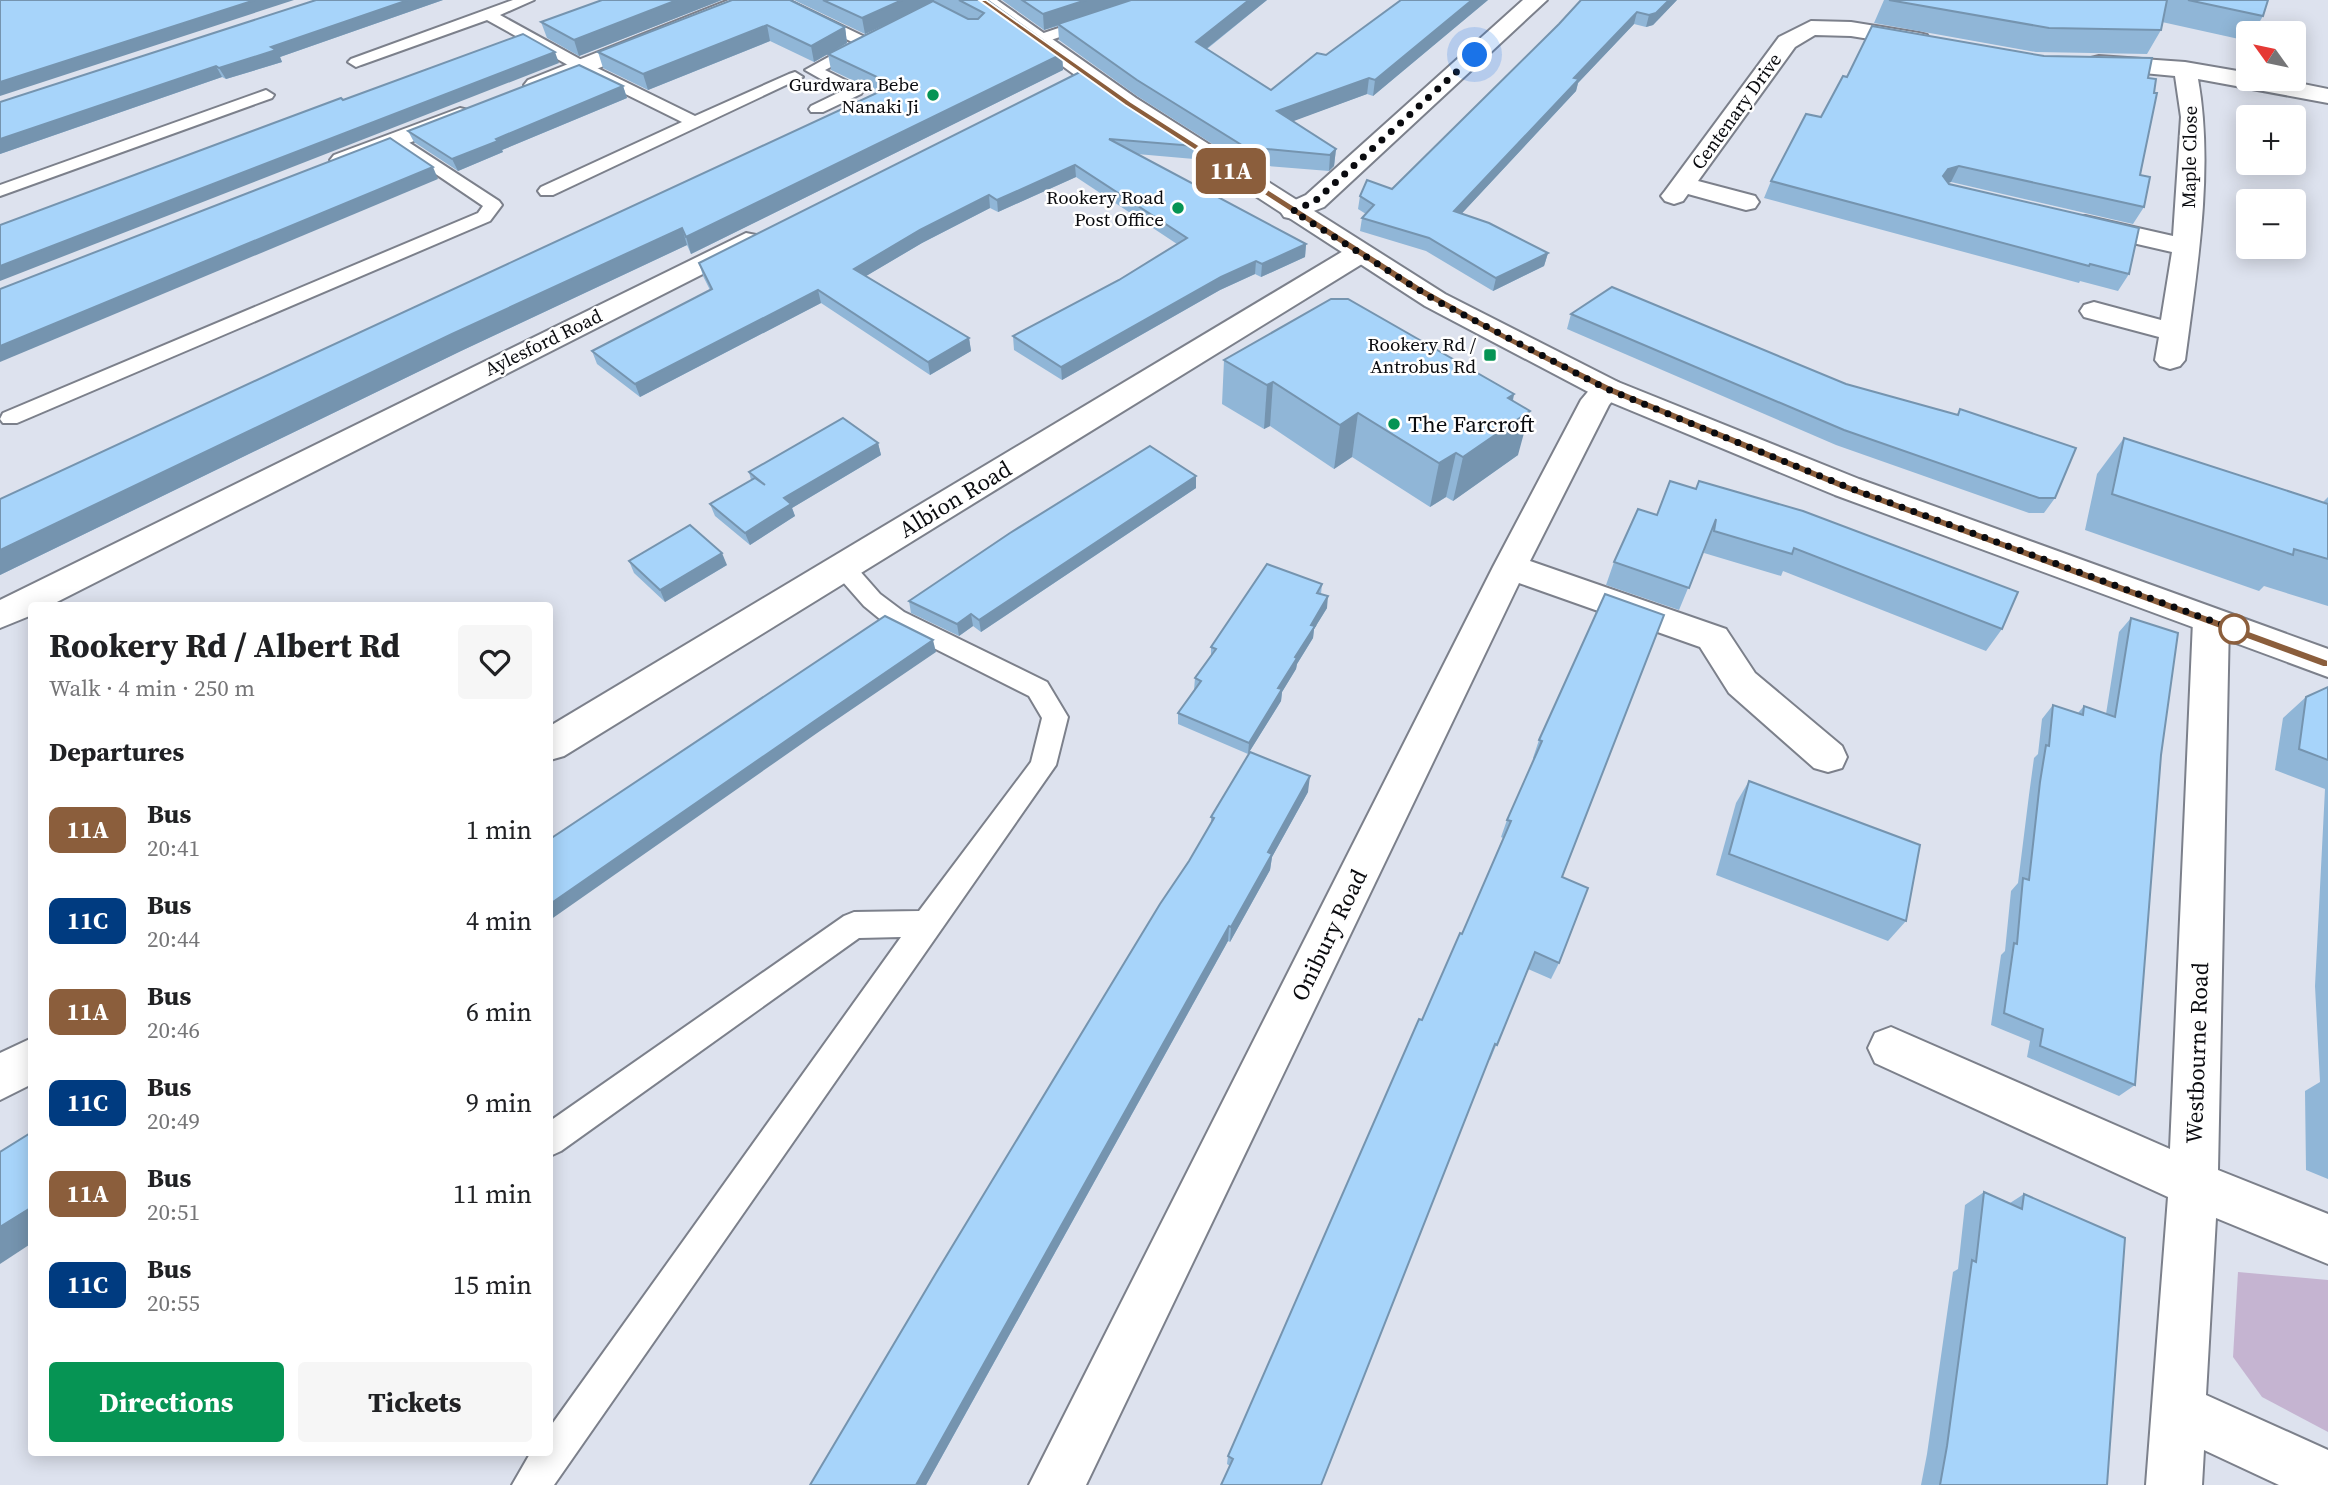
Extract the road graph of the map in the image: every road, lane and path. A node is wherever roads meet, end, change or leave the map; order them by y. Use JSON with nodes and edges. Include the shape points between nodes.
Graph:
{"nodes":[{"id":1,"x":527,"y":0,"type":"edge"},
{"id":2,"x":748,"y":0,"type":"edge"},
{"id":3,"x":776,"y":0,"type":"edge"},
{"id":4,"x":983,"y":0,"type":"edge"},
{"id":5,"x":1155,"y":0,"type":"edge"},
{"id":6,"x":1536,"y":0,"type":"edge"},
{"id":7,"x":488,"y":14,"type":"junction"},
{"id":8,"x":900,"y":26,"type":"edge"},
{"id":9,"x":1040,"y":39,"type":"junction"},
{"id":10,"x":865,"y":43,"type":"junction"},
{"id":11,"x":1941,"y":45,"type":"edge"},
{"id":12,"x":356,"y":62,"type":"dead end"},
{"id":13,"x":2075,"y":63,"type":"edge"},
{"id":14,"x":583,"y":66,"type":"junction"},
{"id":15,"x":2185,"y":69,"type":"junction"},
{"id":16,"x":1086,"y":72,"type":"junction"},
{"id":17,"x":795,"y":77,"type":"dead end"},
{"id":18,"x":1057,"y":85,"type":"edge"},
{"id":19,"x":266,"y":94,"type":"dead end"},
{"id":20,"x":508,"y":96,"type":"edge"},
{"id":21,"x":2328,"y":96,"type":"edge"},
{"id":22,"x":484,"y":105,"type":"edge"},
{"id":23,"x":817,"y":109,"type":"dead end"},
{"id":24,"x":695,"y":122,"type":"junction"},
{"id":25,"x":396,"y":139,"type":"junction"},
{"id":26,"x":320,"y":169,"type":"edge"},
{"id":27,"x":0,"y":191,"type":"edge"},
{"id":28,"x":547,"y":191,"type":"dead end"},
{"id":29,"x":1746,"y":202,"type":"dead end"},
{"id":30,"x":1293,"y":211,"type":"junction"},
{"id":31,"x":2055,"y":217,"type":"edge"},
{"id":32,"x":774,"y":228,"type":"edge"},
{"id":33,"x":2186,"y":247,"type":"junction"},
{"id":34,"x":1360,"y":253,"type":"junction"},
{"id":35,"x":2094,"y":311,"type":"dead end"},
{"id":36,"x":2173,"y":332,"type":"junction"},
{"id":37,"x":2170,"y":360,"type":"dead end"},
{"id":38,"x":1607,"y":389,"type":"junction"},
{"id":39,"x":10,"y":418,"type":"dead end"},
{"id":40,"x":843,"y":567,"type":"junction"},
{"id":41,"x":1510,"y":567,"type":"junction"},
{"id":42,"x":0,"y":615,"type":"edge"},
{"id":43,"x":2211,"y":621,"type":"junction"},
{"id":44,"x":2328,"y":663,"type":"edge"},
{"id":45,"x":553,"y":743,"type":"edge"},
{"id":46,"x":1828,"y":757,"type":"dead end"},
{"id":47,"x":927,"y":924,"type":"junction"},
{"id":48,"x":1891,"y":1048,"type":"dead end"},
{"id":49,"x":28,"y":1061,"type":"edge"},
{"id":50,"x":0,"y":1078,"type":"edge"},
{"id":51,"x":553,"y":1138,"type":"edge"},
{"id":52,"x":2193,"y":1184,"type":"junction"},
{"id":53,"x":2328,"y":1239,"type":"edge"},
{"id":54,"x":2178,"y":1410,"type":"junction"},
{"id":55,"x":553,"y":1454,"type":"edge"},
{"id":56,"x":551,"y":1456,"type":"edge"},
{"id":57,"x":2328,"y":1479,"type":"edge"},
{"id":58,"x":531,"y":1485,"type":"edge"},
{"id":59,"x":1058,"y":1485,"type":"edge"},
{"id":60,"x":2174,"y":1485,"type":"edge"}],
"edges":[{"from":1,"to":7,"type":"lane"},
{"from":2,"to":14,"type":"street"},
{"from":3,"to":10,"type":"lane"},
{"from":4,"to":9,"type":"street"},
{"from":5,"to":9,"type":"lane"},
{"from":6,"to":30,"type":"street","via":[[1315,201]]},
{"from":7,"to":12,"type":"lane"},
{"from":7,"to":14,"type":"lane"},
{"from":8,"to":10,"type":"lane"},
{"from":9,"to":16,"type":"street"},
{"from":10,"to":23,"type":"lane","via":[[813,70],[855,91]]},
{"from":11,"to":29,"type":"street","name":"Centenary Drive","via":[[1851,29],[1811,28],[1787,42],[1679,190]]},
{"from":13,"to":15,"type":"street"},
{"from":14,"to":20,"type":"street"},
{"from":14,"to":24,"type":"lane"},
{"from":15,"to":21,"type":"street"},
{"from":15,"to":33,"type":"street","name":"Maple Close","via":[[2193,117]]},
{"from":16,"to":18,"type":"street"},
{"from":16,"to":30,"type":"street"},
{"from":17,"to":24,"type":"lane"},
{"from":19,"to":27,"type":"lane"},
{"from":22,"to":25,"type":"street"},
{"from":24,"to":28,"type":"lane"},
{"from":25,"to":26,"type":"street"},
{"from":25,"to":39,"type":"lane","via":[[493,205],[484,217]]},
{"from":30,"to":34,"type":"street"},
{"from":31,"to":33,"type":"street"},
{"from":32,"to":42,"type":"street","name":"Aylesford Road"},
{"from":33,"to":36,"type":"street","name":"Maple Close"},
{"from":34,"to":38,"type":"street","via":[[1435,300]]},
{"from":34,"to":40,"type":"street","name":"Albion Road"},
{"from":35,"to":36,"type":"street"},
{"from":36,"to":37,"type":"street","name":"Maple Close"},
{"from":38,"to":41,"type":"street","name":"Onibury Road","via":[[1596,400]]},
{"from":38,"to":43,"type":"street","via":[[1835,483]]},
{"from":40,"to":45,"type":"street","name":"Albion Road"},
{"from":40,"to":47,"type":"lane","via":[[895,618],[1038,689],[1055,717],[1043,765]]},
{"from":41,"to":46,"type":"street","via":[[1713,638],[1742,683]]},
{"from":41,"to":59,"type":"street","name":"Onibury Road"},
{"from":43,"to":44,"type":"street"},
{"from":43,"to":52,"type":"street","name":"Westbourne Road"},
{"from":47,"to":51,"type":"lane","via":[[854,925]]},
{"from":47,"to":55,"type":"lane"},
{"from":48,"to":52,"type":"street"},
{"from":49,"to":50,"type":"street"},
{"from":52,"to":53,"type":"street"},
{"from":52,"to":54,"type":"street","name":"Westbourne Road"},
{"from":54,"to":57,"type":"street"},
{"from":54,"to":60,"type":"street","name":"Westbourne Road"},
{"from":56,"to":58,"type":"lane"}]}
